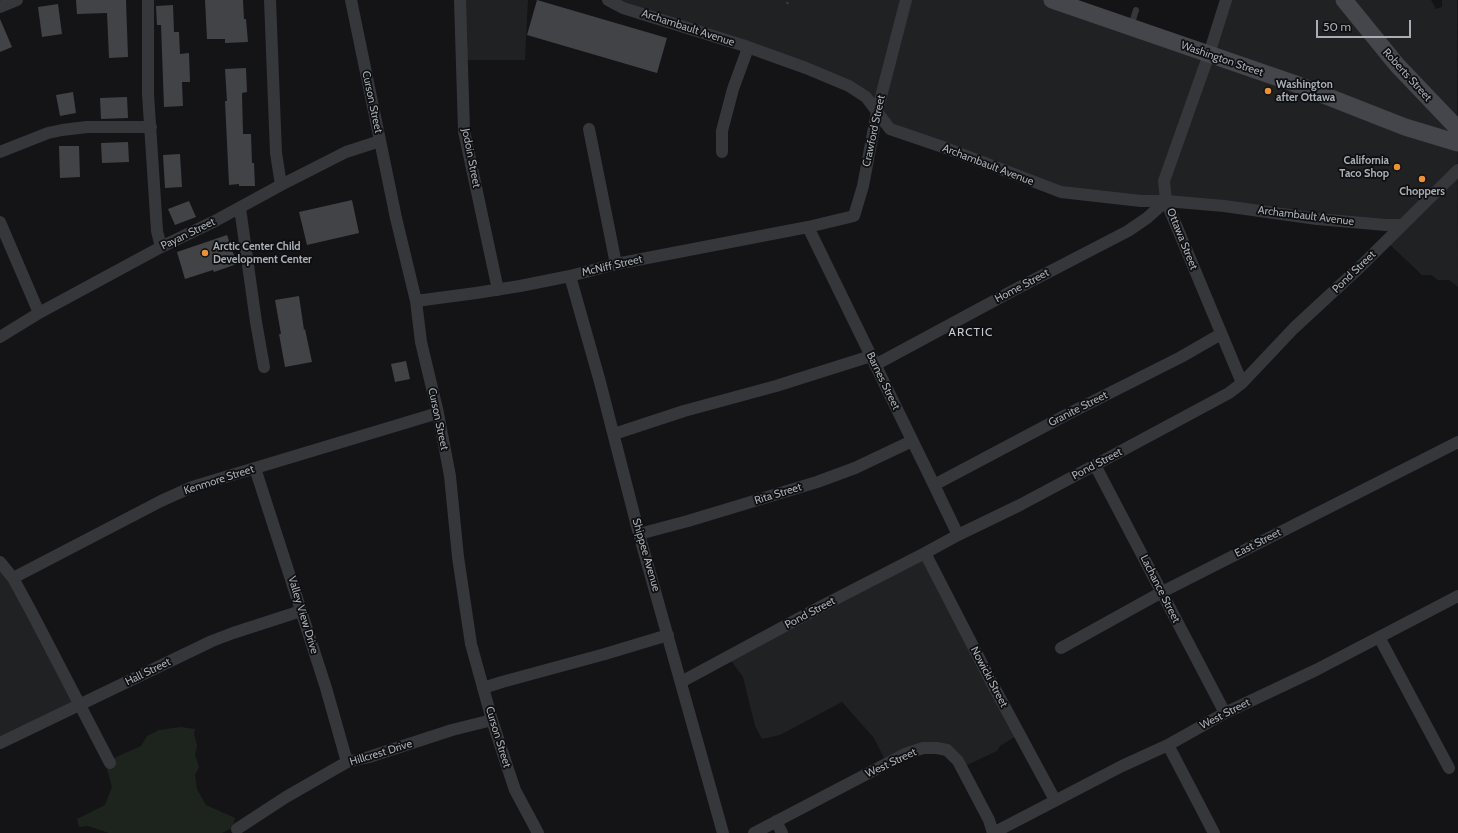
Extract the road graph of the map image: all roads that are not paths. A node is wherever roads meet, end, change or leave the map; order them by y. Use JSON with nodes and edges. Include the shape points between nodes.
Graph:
{"nodes":[{"id":1,"x":17,"y":0,"type":"edge"},
{"id":2,"x":148,"y":0,"type":"edge"},
{"id":3,"x":270,"y":0,"type":"edge"},
{"id":4,"x":351,"y":0,"type":"edge"},
{"id":5,"x":460,"y":0,"type":"edge"},
{"id":6,"x":608,"y":0,"type":"edge"},
{"id":7,"x":906,"y":0,"type":"edge"},
{"id":8,"x":1052,"y":0,"type":"edge"},
{"id":9,"x":1226,"y":0,"type":"edge"},
{"id":10,"x":1344,"y":0,"type":"edge"},
{"id":11,"x":0,"y":7,"type":"edge"},
{"id":12,"x":1136,"y":10,"type":"dead end"},
{"id":13,"x":1130,"y":28,"type":"junction"},
{"id":14,"x":748,"y":48,"type":"junction"},
{"id":15,"x":1209,"y":54,"type":"junction"},
{"id":16,"x":877,"y":112,"type":"junction"},
{"id":17,"x":1457,"y":126,"type":"edge"},
{"id":18,"x":151,"y":127,"type":"junction"},
{"id":19,"x":589,"y":128,"type":"dead end"},
{"id":20,"x":380,"y":141,"type":"junction"},
{"id":21,"x":1458,"y":143,"type":"edge"},
{"id":22,"x":0,"y":152,"type":"edge"},
{"id":23,"x":722,"y":152,"type":"dead end"},
{"id":24,"x":1458,"y":170,"type":"edge"},
{"id":25,"x":281,"y":185,"type":"junction"},
{"id":26,"x":1166,"y":201,"type":"junction"},
{"id":27,"x":240,"y":208,"type":"junction"},
{"id":28,"x":0,"y":222,"type":"edge"},
{"id":29,"x":1402,"y":225,"type":"junction"},
{"id":30,"x":808,"y":227,"type":"junction"},
{"id":31,"x":161,"y":247,"type":"junction"},
{"id":32,"x":616,"y":264,"type":"junction"},
{"id":33,"x":570,"y":276,"type":"junction"},
{"id":34,"x":498,"y":290,"type":"junction"},
{"id":35,"x":416,"y":301,"type":"junction"},
{"id":36,"x":39,"y":313,"type":"junction"},
{"id":37,"x":1221,"y":334,"type":"junction"},
{"id":38,"x":0,"y":336,"type":"edge"},
{"id":39,"x":873,"y":361,"type":"junction"},
{"id":40,"x":264,"y":367,"type":"dead end"},
{"id":41,"x":1242,"y":382,"type":"junction"},
{"id":42,"x":438,"y":413,"type":"junction"},
{"id":43,"x":614,"y":434,"type":"junction"},
{"id":44,"x":912,"y":441,"type":"junction"},
{"id":45,"x":1458,"y":442,"type":"edge"},
{"id":46,"x":1095,"y":465,"type":"junction"},
{"id":47,"x":256,"y":468,"type":"junction"},
{"id":48,"x":934,"y":485,"type":"junction"},
{"id":49,"x":640,"y":534,"type":"junction"},
{"id":50,"x":958,"y":535,"type":"junction"},
{"id":51,"x":926,"y":553,"type":"junction"},
{"id":52,"x":0,"y":562,"type":"edge"},
{"id":53,"x":12,"y":578,"type":"junction"},
{"id":54,"x":1162,"y":592,"type":"junction"},
{"id":55,"x":1458,"y":596,"type":"edge"},
{"id":56,"x":301,"y":611,"type":"junction"},
{"id":57,"x":668,"y":635,"type":"junction"},
{"id":58,"x":1379,"y":637,"type":"junction"},
{"id":59,"x":1061,"y":648,"type":"dead end"},
{"id":60,"x":681,"y":682,"type":"junction"},
{"id":61,"x":483,"y":688,"type":"junction"},
{"id":62,"x":79,"y":705,"type":"junction"},
{"id":63,"x":1225,"y":713,"type":"junction"},
{"id":64,"x":492,"y":720,"type":"junction"},
{"id":65,"x":0,"y":743,"type":"edge"},
{"id":66,"x":1168,"y":745,"type":"junction"},
{"id":67,"x":347,"y":762,"type":"junction"},
{"id":68,"x":110,"y":764,"type":"dead end"},
{"id":69,"x":1449,"y":768,"type":"dead end"},
{"id":70,"x":1055,"y":800,"type":"junction"},
{"id":71,"x":776,"y":821,"type":"junction"},
{"id":72,"x":237,"y":829,"type":"dead end"},
{"id":73,"x":538,"y":833,"type":"edge"},
{"id":74,"x":723,"y":833,"type":"edge"},
{"id":75,"x":754,"y":833,"type":"edge"},
{"id":76,"x":782,"y":833,"type":"edge"},
{"id":77,"x":993,"y":833,"type":"edge"},
{"id":78,"x":1214,"y":833,"type":"edge"}],
"edges":[{"from":1,"to":11,"type":"street"},
{"from":2,"to":18,"type":"street","via":[[148,94]]},
{"from":3,"to":25,"type":"street","via":[[276,153]]},
{"from":4,"to":20,"type":"street","name":"Curson Street"},
{"from":5,"to":34,"type":"street","name":"Jodoin Street","via":[[464,131]]},
{"from":6,"to":14,"type":"street","name":"Archambault Avenue","via":[[623,8]]},
{"from":7,"to":16,"type":"street","name":"Crawford Street"},
{"from":8,"to":13,"type":"main road","name":"Washington Street"},
{"from":9,"to":15,"type":"street","name":"Ottawa Street"},
{"from":10,"to":17,"type":"main road","name":"Roberts Street","via":[[1397,65]]},
{"from":12,"to":13,"type":"lane"},
{"from":13,"to":15,"type":"main road","name":"Washington Street"},
{"from":14,"to":16,"type":"street","name":"Archambault Avenue","via":[[849,86],[866,97]]},
{"from":14,"to":23,"type":"street","via":[[722,130]]},
{"from":15,"to":21,"type":"main road","name":"Washington Street","via":[[1293,83],[1405,127]]},
{"from":15,"to":26,"type":"street","name":"Ottawa Street","via":[[1164,181]]},
{"from":16,"to":26,"type":"street","name":"Archambault Avenue","via":[[890,129],[1061,192]]},
{"from":16,"to":30,"type":"street","name":"Crawford Street","via":[[863,186],[854,216]]},
{"from":18,"to":22,"type":"street","via":[[86,127],[62,130]]},
{"from":18,"to":31,"type":"street","via":[[156,216]]},
{"from":19,"to":32,"type":"street"},
{"from":20,"to":25,"type":"street","name":"Payan Street","via":[[346,152]]},
{"from":20,"to":35,"type":"street","name":"Curson Street"},
{"from":24,"to":29,"type":"street","name":"Pond Street"},
{"from":25,"to":27,"type":"street","name":"Payan Street"},
{"from":26,"to":29,"type":"street","name":"Archambault Avenue","via":[[1317,219]]},
{"from":26,"to":37,"type":"street","name":"Ottawa Street"},
{"from":26,"to":39,"type":"street","name":"Home Street","via":[[1128,231]]},
{"from":27,"to":31,"type":"street","name":"Payan Street"},
{"from":27,"to":40,"type":"street"},
{"from":28,"to":36,"type":"street"},
{"from":29,"to":41,"type":"street","name":"Pond Street","via":[[1294,328]]},
{"from":30,"to":32,"type":"street","name":"McNiff Street"},
{"from":30,"to":39,"type":"street","name":"Barnes Street"},
{"from":31,"to":36,"type":"street","name":"Payan Street"},
{"from":32,"to":33,"type":"street","name":"McNiff Street"},
{"from":33,"to":34,"type":"street","name":"McNiff Street"},
{"from":33,"to":43,"type":"street","name":"Shippee Avenue"},
{"from":34,"to":35,"type":"street","name":"McNiff Street"},
{"from":35,"to":42,"type":"street","name":"Curson Street","via":[[421,342]]},
{"from":36,"to":38,"type":"street","name":"Payan Street"},
{"from":37,"to":41,"type":"street","name":"Ottawa Street"},
{"from":37,"to":48,"type":"street","name":"Granite Street"},
{"from":39,"to":43,"type":"street","name":"Home Street","via":[[776,386]]},
{"from":39,"to":44,"type":"street","name":"Barnes Street"},
{"from":41,"to":46,"type":"street","name":"Pond Street","via":[[1217,400]]},
{"from":42,"to":47,"type":"street","name":"Kenmore Street"},
{"from":42,"to":61,"type":"street","name":"Curson Street","via":[[450,476],[458,557],[471,644]]},
{"from":43,"to":49,"type":"street","name":"Shippee Avenue"},
{"from":44,"to":48,"type":"street","name":"Barnes Street"},
{"from":44,"to":49,"type":"street","name":"Rita Street","via":[[855,468],[817,482]]},
{"from":45,"to":54,"type":"street","name":"East Street"},
{"from":46,"to":50,"type":"street","name":"Pond Street"},
{"from":46,"to":54,"type":"street","name":"Lachance Street"},
{"from":47,"to":53,"type":"street","name":"Kenmore Street","via":[[192,487],[162,500]]},
{"from":47,"to":56,"type":"street","name":"Valley View Drive"},
{"from":48,"to":50,"type":"street","name":"Barnes Street"},
{"from":49,"to":57,"type":"street","name":"Shippee Avenue"},
{"from":50,"to":51,"type":"street","name":"Pond Street"},
{"from":51,"to":60,"type":"street","name":"Pond Street"},
{"from":51,"to":70,"type":"street","name":"Nowicki Street"},
{"from":52,"to":53,"type":"street"},
{"from":53,"to":62,"type":"street"},
{"from":54,"to":59,"type":"street","name":"East Street"},
{"from":54,"to":63,"type":"street","name":"Lachance Street"},
{"from":55,"to":58,"type":"street","name":"West Street"},
{"from":56,"to":62,"type":"street","name":"Hall Street","via":[[233,632]]},
{"from":56,"to":67,"type":"street","name":"Valley View Drive"},
{"from":57,"to":60,"type":"street","name":"Shippee Avenue"},
{"from":57,"to":61,"type":"street"},
{"from":58,"to":63,"type":"street","name":"West Street"},
{"from":58,"to":69,"type":"street"},
{"from":60,"to":74,"type":"street","name":"Shippee Avenue"},
{"from":61,"to":64,"type":"street","name":"Curson Street"},
{"from":62,"to":65,"type":"street","name":"Hall Street"},
{"from":62,"to":68,"type":"street"},
{"from":63,"to":66,"type":"street","name":"West Street"},
{"from":64,"to":67,"type":"street","name":"Hillcrest Drive","via":[[452,730],[369,758]]},
{"from":64,"to":73,"type":"street","name":"Curson Street","via":[[515,790]]},
{"from":66,"to":70,"type":"street","name":"West Street"},
{"from":66,"to":78,"type":"street"},
{"from":67,"to":72,"type":"street","name":"Hillcrest Drive"},
{"from":70,"to":77,"type":"street","name":"West Street"},
{"from":71,"to":75,"type":"street","name":"West Street"},
{"from":71,"to":76,"type":"street"},
{"from":71,"to":77,"type":"street","name":"West Street","via":[[905,754],[923,748],[937,748],[947,750],[958,762],[989,820]]}]}
